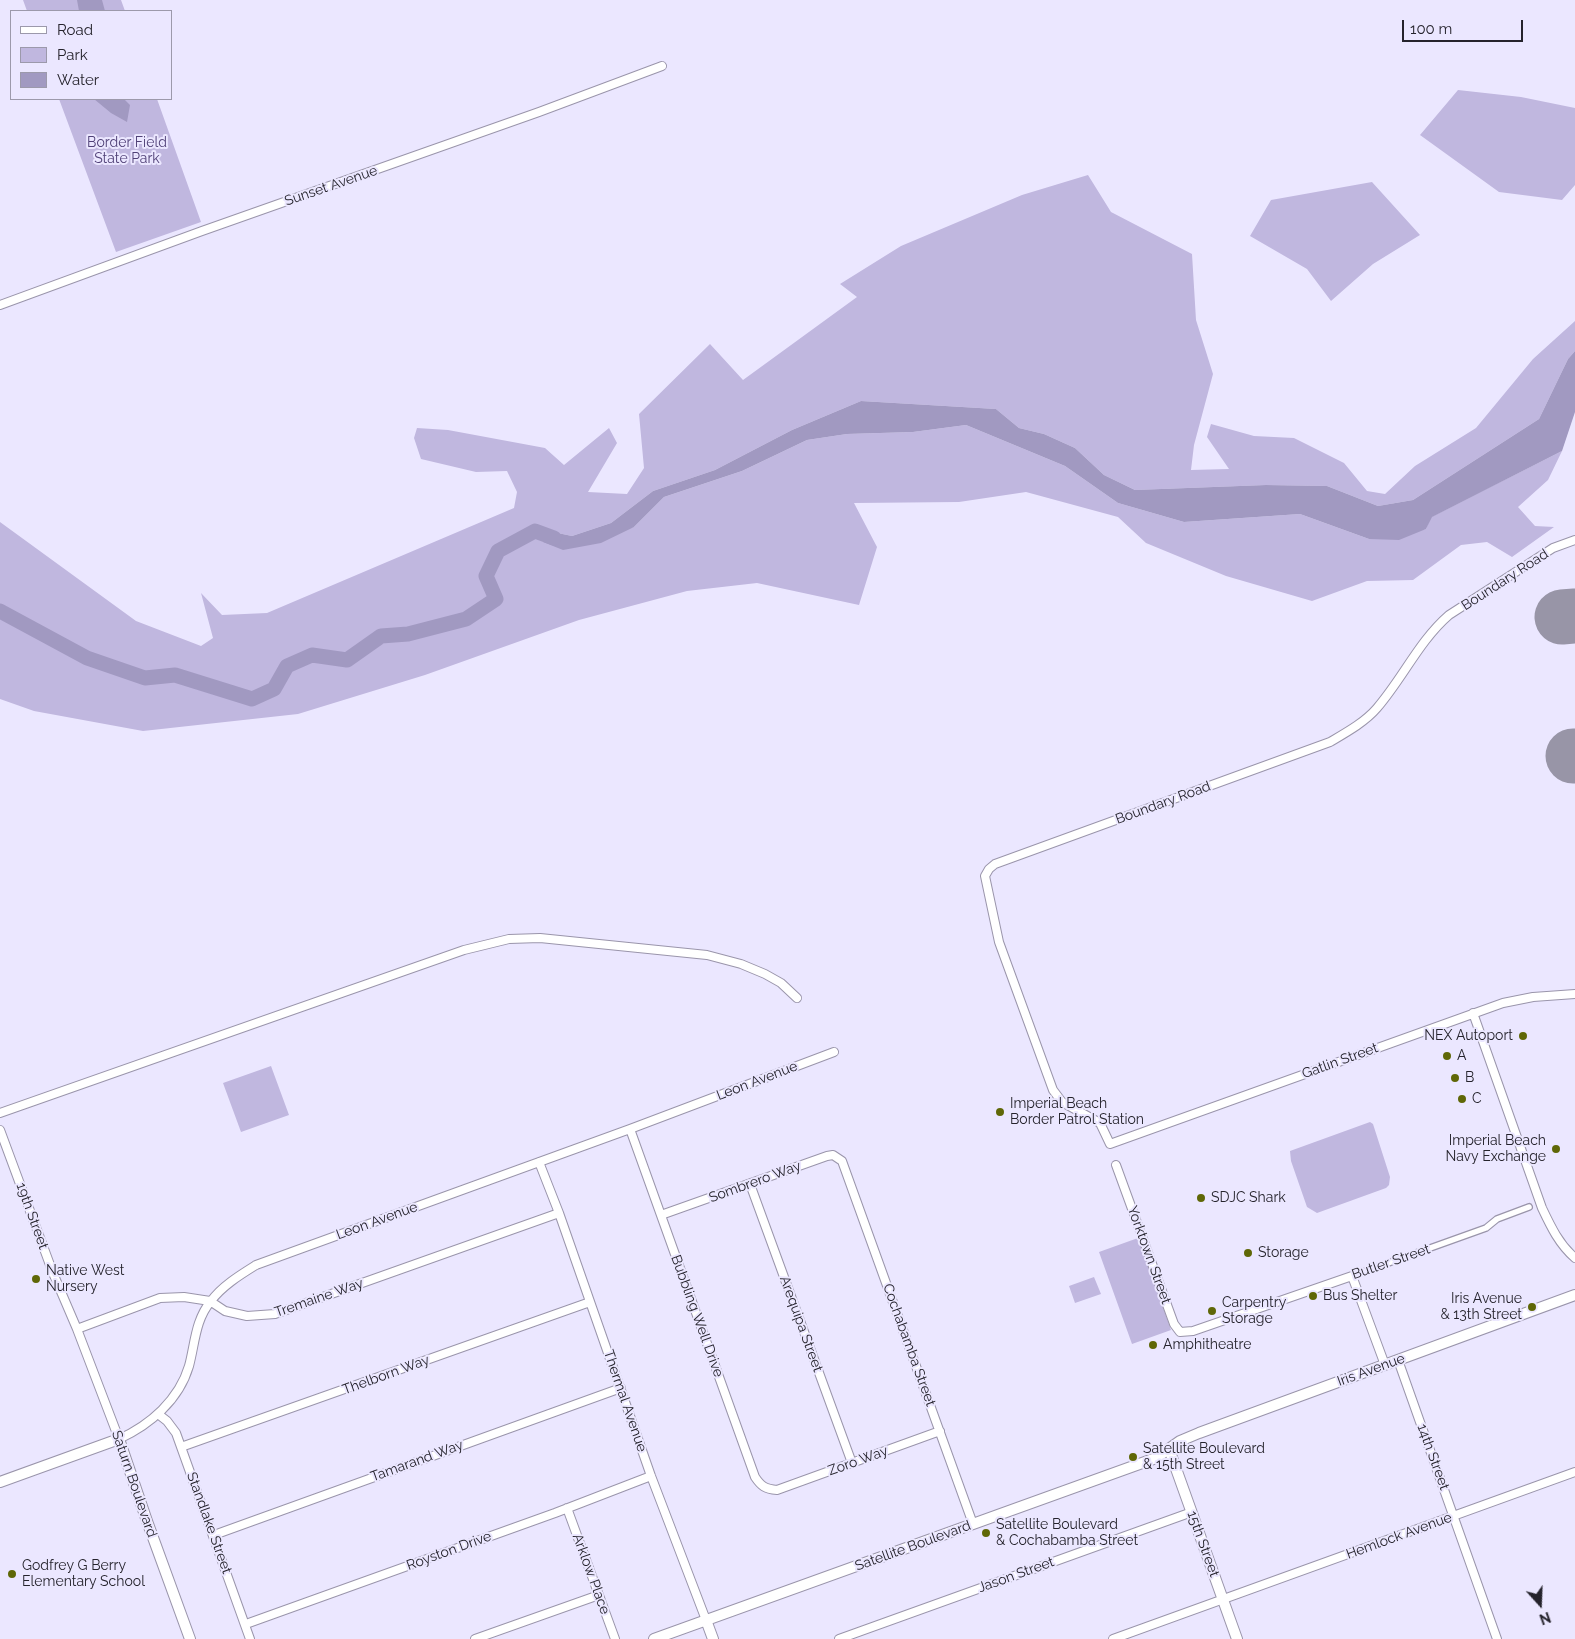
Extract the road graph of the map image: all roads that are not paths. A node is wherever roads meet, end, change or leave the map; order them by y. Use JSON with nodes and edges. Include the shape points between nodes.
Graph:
{"nodes":[{"id":1,"x":662,"y":66,"type":"dead end"},
{"id":2,"x":0,"y":305,"type":"edge"},
{"id":3,"x":1575,"y":540,"type":"edge"},
{"id":4,"x":1575,"y":994,"type":"edge"},
{"id":5,"x":797,"y":998,"type":"dead end"},
{"id":6,"x":1473,"y":1013,"type":"junction"},
{"id":7,"x":834,"y":1052,"type":"dead end"},
{"id":8,"x":0,"y":1113,"type":"edge"},
{"id":9,"x":630,"y":1129,"type":"junction"},
{"id":10,"x":0,"y":1130,"type":"edge"},
{"id":11,"x":1110,"y":1144,"type":"joint"},
{"id":12,"x":539,"y":1162,"type":"junction"},
{"id":13,"x":1116,"y":1165,"type":"dead end"},
{"id":14,"x":845,"y":1167,"type":"joint"},
{"id":15,"x":750,"y":1184,"type":"junction"},
{"id":16,"x":1529,"y":1207,"type":"dead end"},
{"id":17,"x":559,"y":1213,"type":"junction"},
{"id":18,"x":661,"y":1216,"type":"junction"},
{"id":19,"x":1575,"y":1258,"type":"edge"},
{"id":20,"x":1352,"y":1276,"type":"junction"},
{"id":21,"x":1575,"y":1295,"type":"edge"},
{"id":22,"x":210,"y":1302,"type":"junction"},
{"id":23,"x":590,"y":1302,"type":"junction"},
{"id":24,"x":78,"y":1329,"type":"junction"},
{"id":25,"x":1193,"y":1331,"type":"joint"},
{"id":26,"x":1398,"y":1360,"type":"junction"},
{"id":27,"x":1386,"y":1365,"type":"junction"},
{"id":28,"x":621,"y":1388,"type":"junction"},
{"id":29,"x":158,"y":1414,"type":"junction"},
{"id":30,"x":940,"y":1432,"type":"junction"},
{"id":31,"x":119,"y":1439,"type":"junction"},
{"id":32,"x":181,"y":1447,"type":"junction"},
{"id":33,"x":1169,"y":1449,"type":"junction"},
{"id":34,"x":852,"y":1463,"type":"junction"},
{"id":35,"x":1575,"y":1472,"type":"edge"},
{"id":36,"x":651,"y":1476,"type":"junction"},
{"id":37,"x":0,"y":1482,"type":"edge"},
{"id":38,"x":776,"y":1490,"type":"joint"},
{"id":39,"x":567,"y":1508,"type":"junction"},
{"id":40,"x":1192,"y":1512,"type":"junction"},
{"id":41,"x":1454,"y":1516,"type":"junction"},
{"id":42,"x":973,"y":1524,"type":"junction"},
{"id":43,"x":214,"y":1534,"type":"junction"},
{"id":44,"x":599,"y":1595,"type":"junction"},
{"id":45,"x":1223,"y":1600,"type":"junction"},
{"id":46,"x":706,"y":1620,"type":"junction"},
{"id":47,"x":246,"y":1624,"type":"junction"},
{"id":48,"x":190,"y":1639,"type":"edge"},
{"id":49,"x":250,"y":1639,"type":"edge"},
{"id":50,"x":475,"y":1639,"type":"edge"},
{"id":51,"x":616,"y":1639,"type":"edge"},
{"id":52,"x":654,"y":1639,"type":"edge"},
{"id":53,"x":713,"y":1639,"type":"edge"},
{"id":54,"x":839,"y":1639,"type":"edge"},
{"id":55,"x":1113,"y":1639,"type":"edge"},
{"id":56,"x":1237,"y":1639,"type":"edge"},
{"id":57,"x":1497,"y":1639,"type":"edge"}],
"edges":[{"from":1,"to":2,"type":"street","name":"Sunset Avenue"},
{"from":3,"to":11,"type":"street","name":"Boundary Road","via":[[1553,548],[1449,615],[1435,628],[1377,709],[1330,742],[989,868],[985,880],[999,942],[1027,1032],[1053,1090],[1062,1102],[1100,1124]]},
{"from":4,"to":6,"type":"street","name":"Gatlin Street","via":[[1520,999]]},
{"from":5,"to":8,"type":"street","via":[[766,974],[707,955],[540,938],[509,939],[464,950]]},
{"from":6,"to":11,"type":"street","name":"Gatlin Street"},
{"from":6,"to":19,"type":"street","via":[[1542,1208],[1560,1241]]},
{"from":7,"to":9,"type":"street","name":"Leon Avenue"},
{"from":9,"to":12,"type":"street","name":"Leon Avenue"},
{"from":9,"to":18,"type":"street","name":"Bubbling Well Drive"},
{"from":10,"to":24,"type":"street","name":"19th Street","via":[[53,1273]]},
{"from":12,"to":17,"type":"street","name":"Thermal Avenue"},
{"from":12,"to":22,"type":"street","name":"Leon Avenue","via":[[256,1265],[235,1278]]},
{"from":13,"to":25,"type":"street","name":"Yorktown Street","via":[[1174,1324],[1180,1332]]},
{"from":14,"to":15,"type":"street","name":"Sombrero Way","via":[[833,1155],[827,1156]]},
{"from":14,"to":30,"type":"street","name":"Cochabamba Street"},
{"from":15,"to":18,"type":"street","name":"Sombrero Way"},
{"from":15,"to":34,"type":"street","name":"Arequipa Street"},
{"from":16,"to":20,"type":"street","name":"Butler Street","via":[[1497,1219],[1486,1228]]},
{"from":17,"to":22,"type":"street","name":"Tremaine Way","via":[[275,1314],[247,1316],[225,1311]]},
{"from":17,"to":23,"type":"street","name":"Thermal Avenue"},
{"from":18,"to":38,"type":"street","name":"Bubbling Well Drive","via":[[755,1478],[769,1490]]},
{"from":20,"to":25,"type":"street","name":"Butler Street"},
{"from":20,"to":27,"type":"street"},
{"from":21,"to":26,"type":"street","name":"Iris Avenue"},
{"from":22,"to":24,"type":"street","name":"Tremaine Way","via":[[184,1297],[160,1298]]},
{"from":22,"to":29,"type":"street","name":"Leon Avenue","via":[[196,1332],[180,1389]]},
{"from":23,"to":28,"type":"street","name":"Thermal Avenue"},
{"from":23,"to":32,"type":"street","name":"Thelborn Way"},
{"from":24,"to":31,"type":"street","name":"Saturn Boulevard"},
{"from":26,"to":27,"type":"street","name":"Iris Avenue"},
{"from":26,"to":41,"type":"street","name":"14th Street"},
{"from":27,"to":33,"type":"street","name":"Iris Avenue","via":[[1199,1433]]},
{"from":28,"to":36,"type":"street","name":"Thermal Avenue"},
{"from":28,"to":43,"type":"street","name":"Tamarand Way"},
{"from":29,"to":31,"type":"street","name":"Leon Avenue","via":[[139,1430]]},
{"from":29,"to":32,"type":"street","name":"Standlake Street","via":[[176,1433]]},
{"from":30,"to":34,"type":"street","name":"Zoro Way"},
{"from":30,"to":42,"type":"street","name":"Cochabamba Street"},
{"from":31,"to":37,"type":"street","name":"Leon Avenue"},
{"from":31,"to":48,"type":"street","name":"Saturn Boulevard"},
{"from":32,"to":43,"type":"street","name":"Standlake Street"},
{"from":33,"to":40,"type":"street","name":"15th Street"},
{"from":33,"to":42,"type":"street","name":"Satellite Boulevard","via":[[1156,1458]]},
{"from":34,"to":38,"type":"street","name":"Zoro Way"},
{"from":35,"to":41,"type":"street","name":"Hemlock Avenue"},
{"from":36,"to":39,"type":"street","name":"Royston Drive"},
{"from":36,"to":46,"type":"street","name":"Thermal Avenue"},
{"from":39,"to":44,"type":"street","name":"Arklow Place"},
{"from":39,"to":47,"type":"street","name":"Royston Drive"},
{"from":40,"to":45,"type":"street","name":"15th Street"},
{"from":40,"to":54,"type":"street","name":"Jason Street"},
{"from":41,"to":45,"type":"street","name":"Hemlock Avenue"},
{"from":41,"to":57,"type":"street","name":"14th Street"},
{"from":42,"to":46,"type":"street","name":"Satellite Boulevard"},
{"from":43,"to":47,"type":"street","name":"Standlake Street"},
{"from":44,"to":50,"type":"street"},
{"from":44,"to":51,"type":"street","name":"Arklow Place"},
{"from":45,"to":55,"type":"street","name":"Hemlock Avenue"},
{"from":45,"to":56,"type":"street","name":"15th Street"},
{"from":46,"to":52,"type":"street","name":"Satellite Boulevard"},
{"from":46,"to":53,"type":"street","name":"Thermal Avenue"},
{"from":47,"to":49,"type":"street","name":"Standlake Street"}]}
